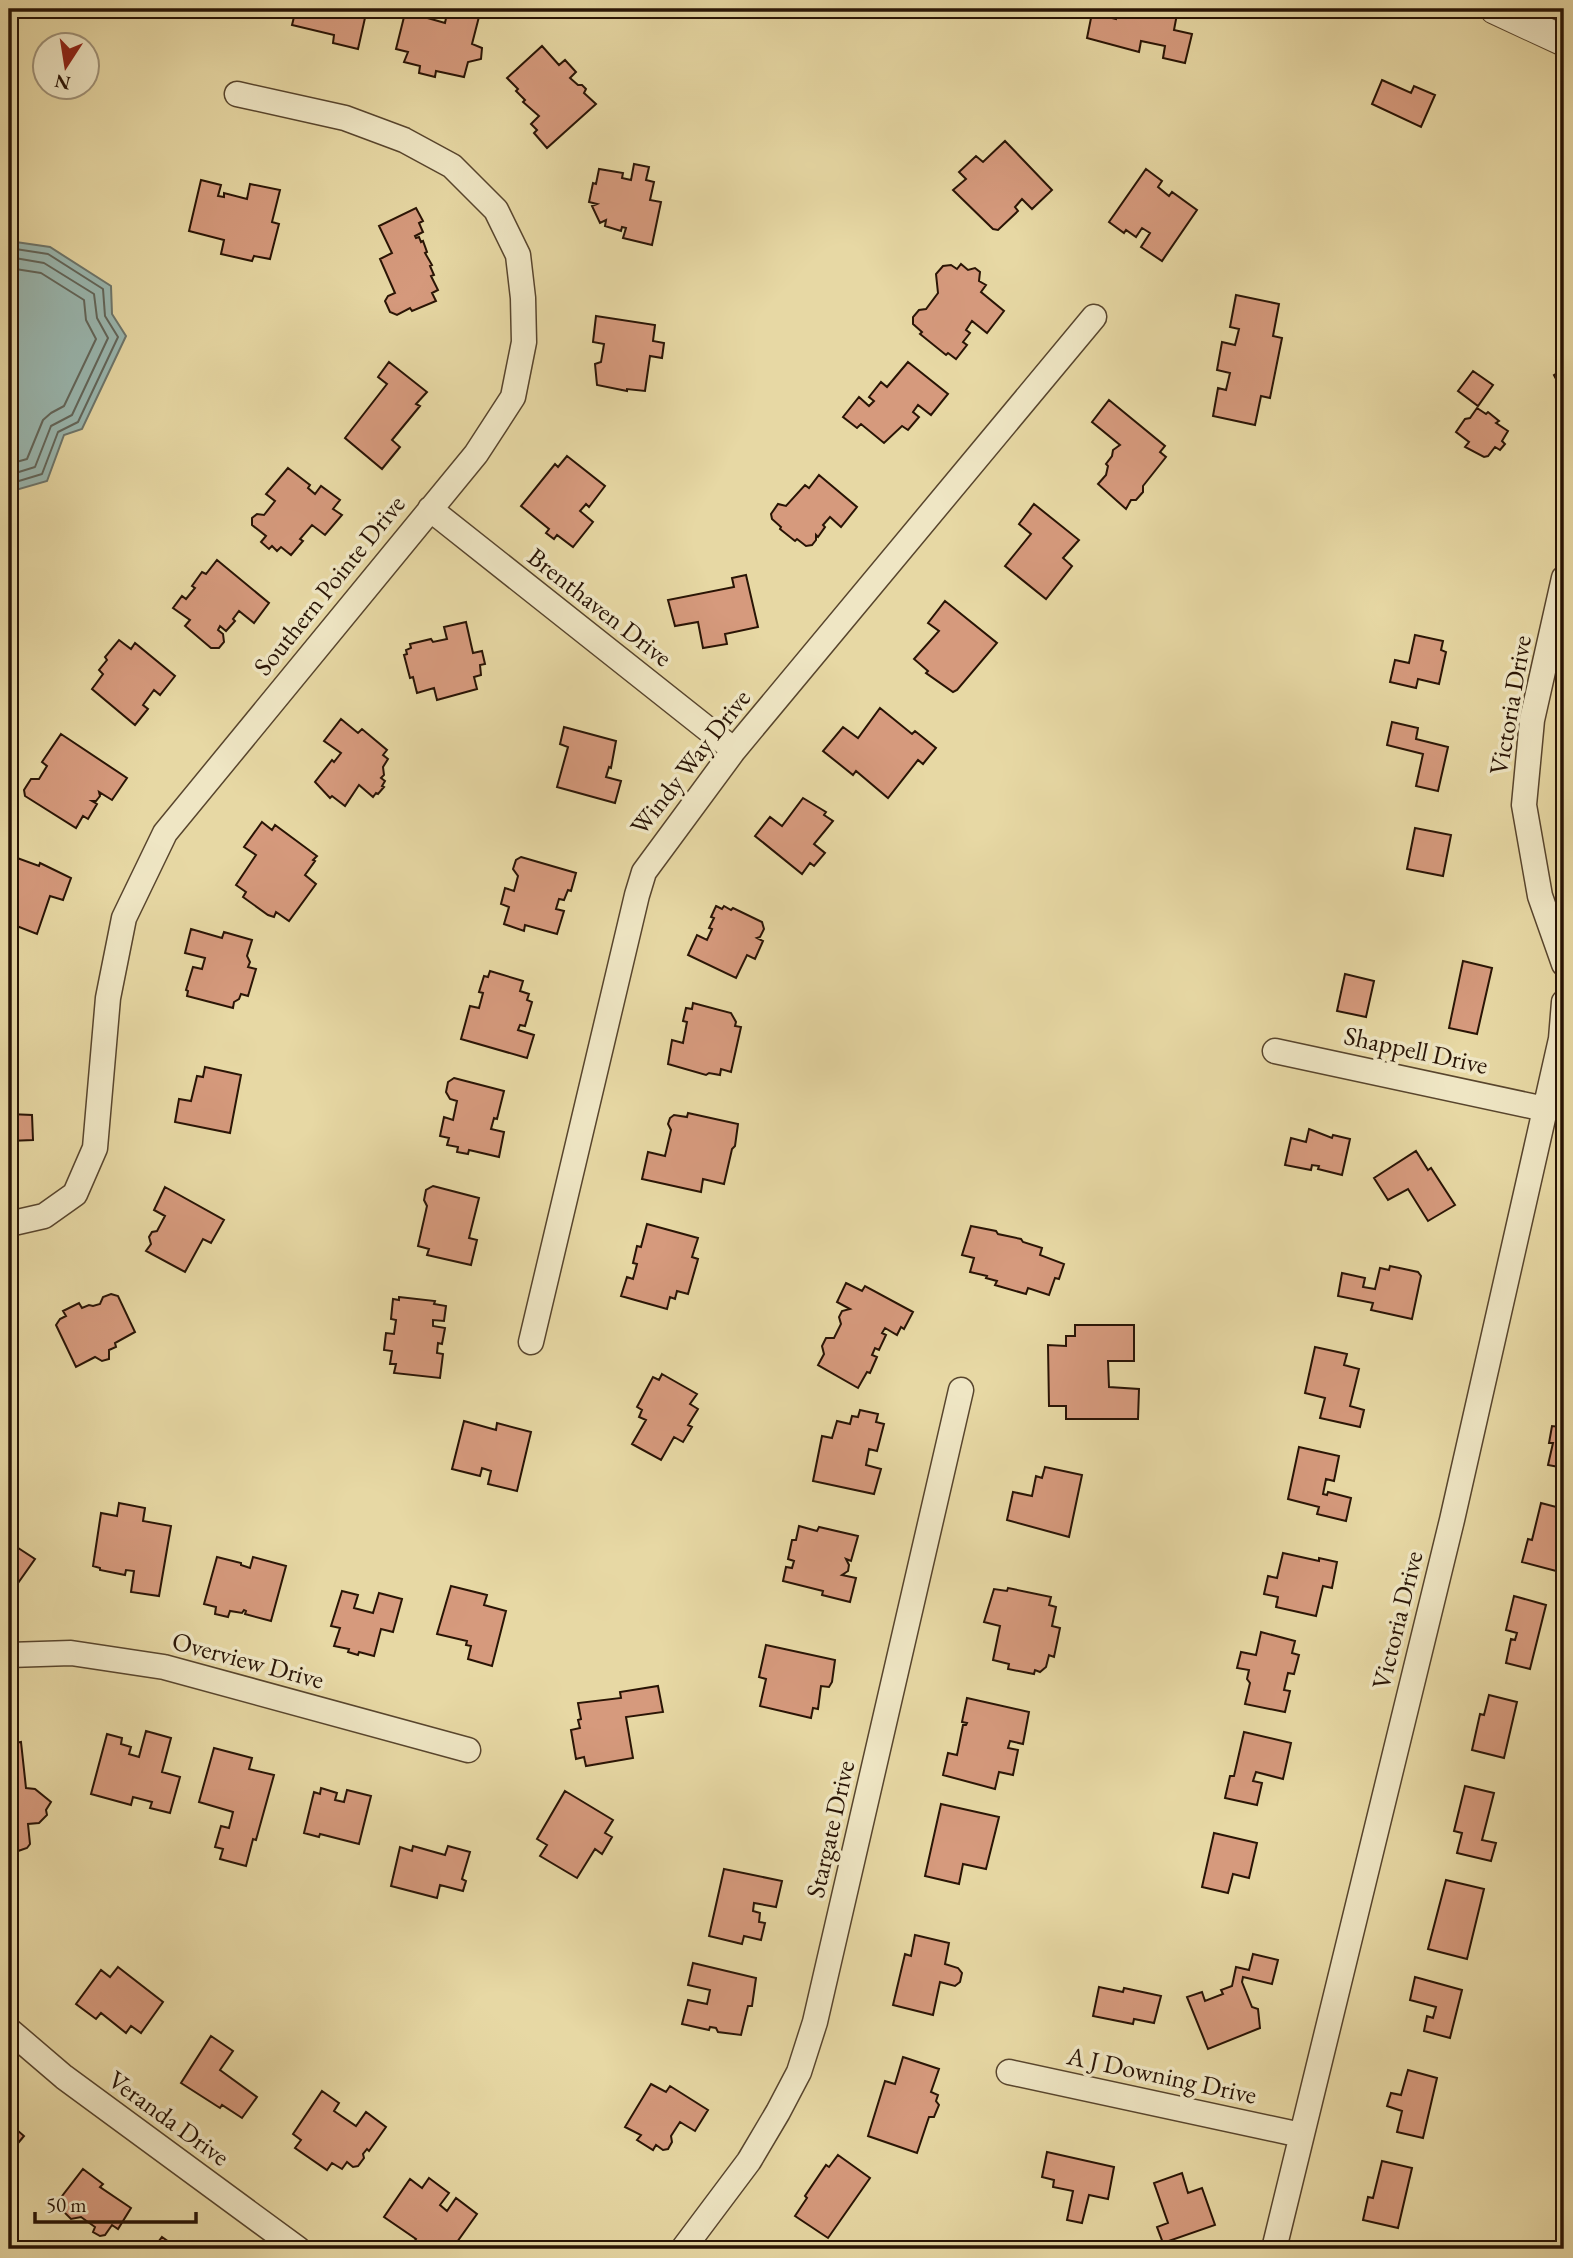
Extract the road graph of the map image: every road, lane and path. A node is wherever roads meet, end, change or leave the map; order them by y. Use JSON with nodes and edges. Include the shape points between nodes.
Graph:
{"nodes":[{"id":1,"x":1495,"y":9,"type":"edge"},
{"id":2,"x":1564,"y":41,"type":"edge"},
{"id":3,"x":237,"y":94,"type":"dead end"},
{"id":4,"x":1094,"y":317,"type":"dead end"},
{"id":5,"x":430,"y":509,"type":"junction"},
{"id":6,"x":1564,"y":578,"type":"edge"},
{"id":7,"x":734,"y":750,"type":"junction"},
{"id":8,"x":1564,"y":964,"type":"edge"},
{"id":9,"x":1564,"y":1002,"type":"edge"},
{"id":10,"x":1275,"y":1051,"type":"dead end"},
{"id":11,"x":1545,"y":1109,"type":"junction"},
{"id":12,"x":9,"y":1224,"type":"edge"},
{"id":13,"x":531,"y":1342,"type":"dead end"},
{"id":14,"x":961,"y":1390,"type":"dead end"},
{"id":15,"x":9,"y":1656,"type":"edge"},
{"id":16,"x":468,"y":1750,"type":"dead end"},
{"id":17,"x":9,"y":2030,"type":"edge"},
{"id":18,"x":1009,"y":2072,"type":"dead end"},
{"id":19,"x":1301,"y":2135,"type":"junction"},
{"id":20,"x":298,"y":2249,"type":"edge"},
{"id":21,"x":683,"y":2249,"type":"edge"},
{"id":22,"x":1274,"y":2249,"type":"edge"}],
"edges":[{"from":1,"to":2,"type":"street"},
{"from":3,"to":5,"type":"street","name":"Southern Pointe Drive","via":[[345,118],[404,140],[452,166],[496,210],[518,255],[524,342],[513,397]]},
{"from":4,"to":7,"type":"street","name":"Windy Way Drive"},
{"from":5,"to":7,"type":"street","name":"Brenthaven Drive"},
{"from":5,"to":12,"type":"street","name":"Southern Pointe Drive","via":[[165,834],[124,918],[108,998],[95,1148],[75,1194],[44,1216]]},
{"from":6,"to":8,"type":"street","name":"Victoria Drive","via":[[1532,720],[1524,805],[1541,896]]},
{"from":7,"to":13,"type":"street","name":"Windy Way Drive","via":[[644,872]]},
{"from":9,"to":11,"type":"street","name":"Victoria Drive","via":[[1561,1040]]},
{"from":10,"to":11,"type":"street","name":"Shappell Drive"},
{"from":11,"to":19,"type":"street","name":"Victoria Drive","via":[[1449,1534]]},
{"from":14,"to":21,"type":"street","name":"Stargate Drive","via":[[800,2072],[750,2161]]},
{"from":15,"to":16,"type":"street","name":"Overview Drive","via":[[71,1653],[164,1667]]},
{"from":17,"to":20,"type":"street","name":"Veranda Drive","via":[[64,2077]]},
{"from":18,"to":19,"type":"street","name":"A J Downing Drive"},
{"from":19,"to":22,"type":"street","name":"Victoria Drive"}]}
